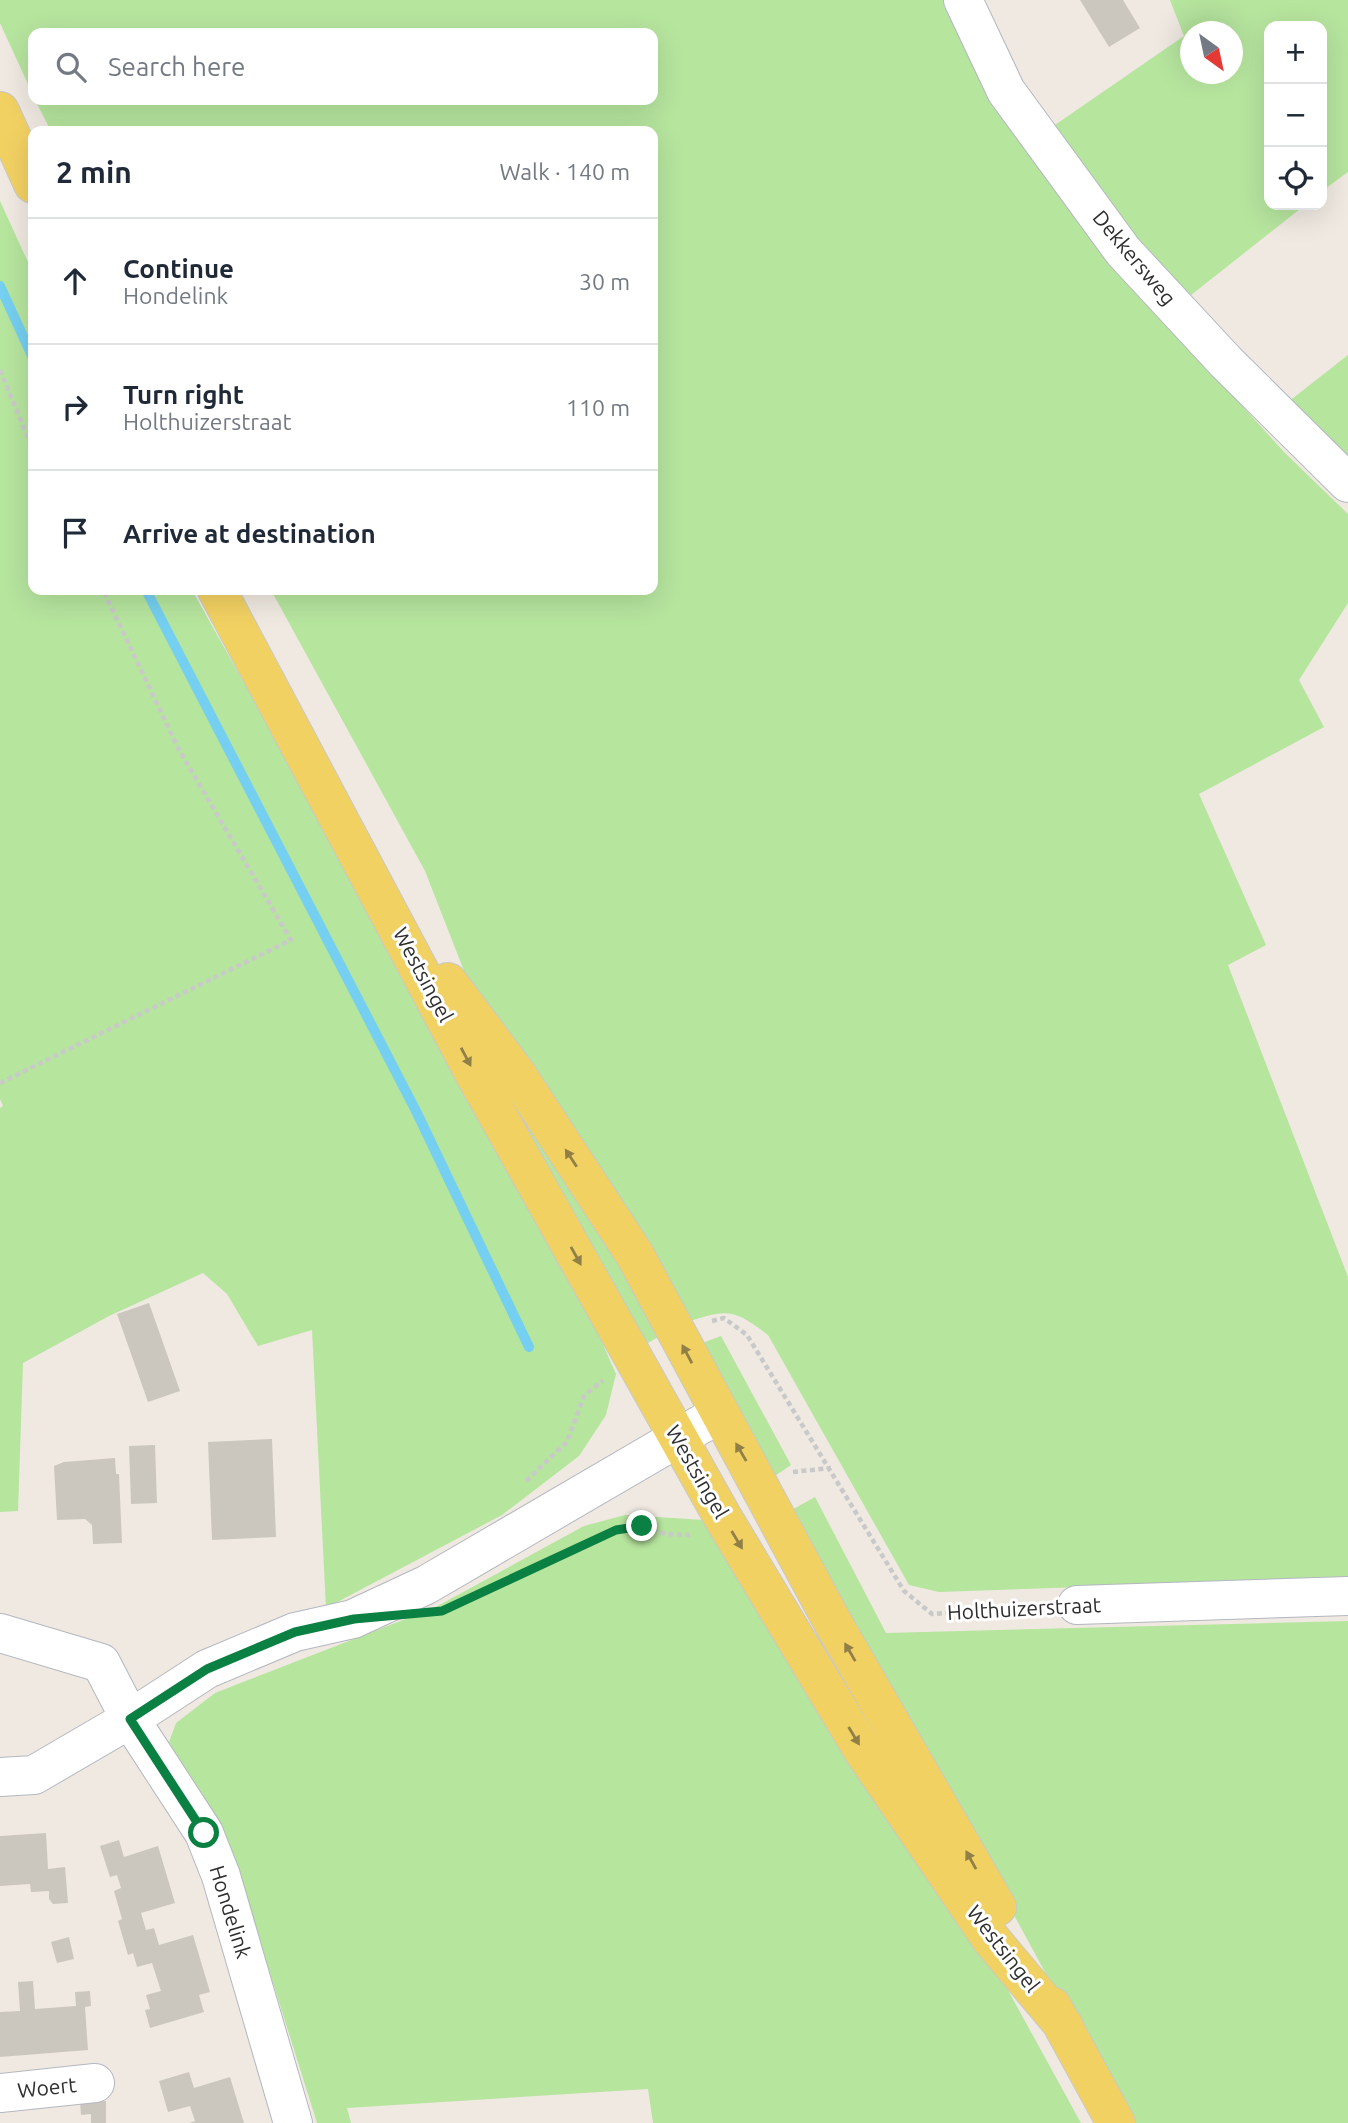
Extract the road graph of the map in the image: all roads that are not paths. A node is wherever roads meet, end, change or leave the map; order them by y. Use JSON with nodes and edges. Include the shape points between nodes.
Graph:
{"nodes":[{"id":1,"x":963,"y":0,"type":"edge"},
{"id":2,"x":0,"y":111,"type":"edge"},
{"id":3,"x":28,"y":173,"type":"edge"},
{"id":4,"x":1348,"y":483,"type":"edge"},
{"id":5,"x":220,"y":595,"type":"edge"},
{"id":6,"x":377,"y":888,"type":"junction"},
{"id":7,"x":719,"y":1414,"type":"junction"},
{"id":8,"x":678,"y":1439,"type":"junction"},
{"id":9,"x":1348,"y":1596,"type":"edge"},
{"id":10,"x":1077,"y":1605,"type":"road end"},
{"id":11,"x":0,"y":1633,"type":"edge"},
{"id":12,"x":130,"y":1719,"type":"junction"},
{"id":13,"x":0,"y":1777,"type":"edge"},
{"id":14,"x":1064,"y":2026,"type":"junction"},
{"id":15,"x":95,"y":2083,"type":"dead end"},
{"id":16,"x":0,"y":2093,"type":"edge"},
{"id":17,"x":293,"y":2123,"type":"edge"},
{"id":18,"x":1116,"y":2123,"type":"edge"}],
"edges":[{"from":1,"to":4,"type":"street","name":"Dekkersweg","via":[[1006,91],[1123,251]]},
{"from":2,"to":3,"type":"main road"},
{"from":5,"to":6,"type":"main road","name":"Westsingel"},
{"from":7,"to":6,"type":"main road","name":"Westsingel","one_way":true,"via":[[635,1255],[516,1073]]},
{"from":6,"to":8,"type":"main road","name":"Westsingel","one_way":true,"via":[[475,1075]]},
{"from":7,"to":8,"type":"street"},
{"from":14,"to":7,"type":"main road","name":"Westsingel","one_way":true},
{"from":8,"to":12,"type":"street","via":[[426,1585],[354,1619],[295,1632],[207,1669]]},
{"from":8,"to":14,"type":"main road","name":"Westsingel","one_way":true,"via":[[862,1749],[991,1939]]},
{"from":9,"to":10,"type":"street","name":"Holthuizerstraat"},
{"from":11,"to":12,"type":"street","name":"Hondelink","via":[[101,1663]]},
{"from":12,"to":13,"type":"street","via":[[34,1775]]},
{"from":12,"to":17,"type":"street","name":"Hondelink","via":[[204,1833],[221,1876]]},
{"from":14,"to":18,"type":"main road","name":"Westsingel"},
{"from":15,"to":16,"type":"street","name":"Woert"}]}
